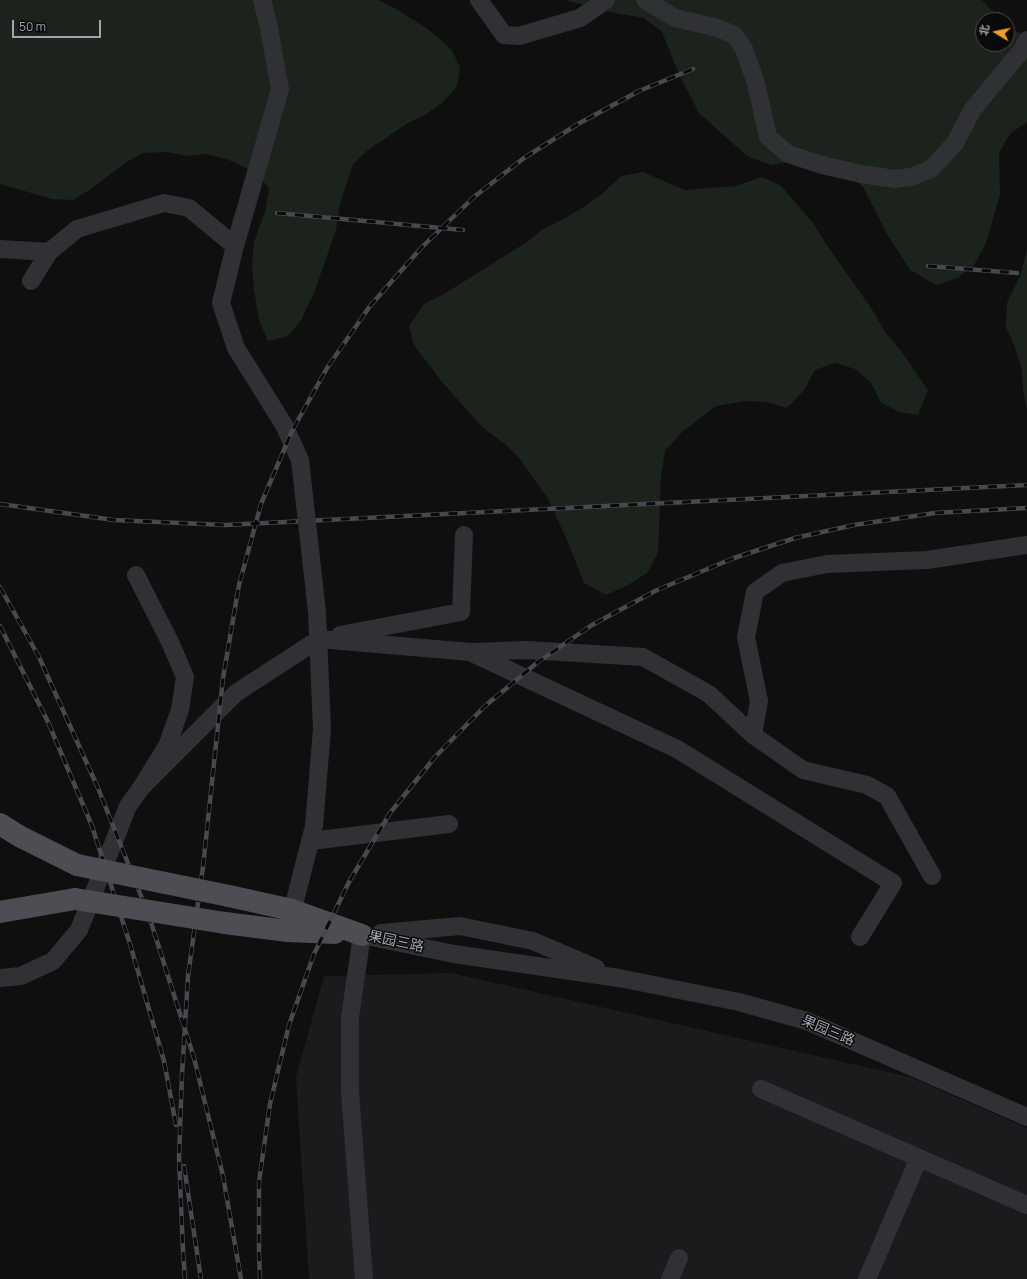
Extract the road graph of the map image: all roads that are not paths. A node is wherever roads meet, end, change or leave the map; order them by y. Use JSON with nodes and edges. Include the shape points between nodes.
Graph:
{"nodes":[{"id":1,"x":262,"y":0,"type":"edge"},
{"id":2,"x":479,"y":0,"type":"edge"},
{"id":3,"x":606,"y":0,"type":"edge"},
{"id":4,"x":645,"y":0,"type":"edge"},
{"id":5,"x":1027,"y":40,"type":"edge"},
{"id":6,"x":235,"y":246,"type":"junction"},
{"id":7,"x":0,"y":249,"type":"edge"},
{"id":8,"x":50,"y":252,"type":"junction"},
{"id":9,"x":31,"y":281,"type":"dead end"},
{"id":10,"x":464,"y":536,"type":"dead end"},
{"id":11,"x":1027,"y":545,"type":"edge"},
{"id":12,"x":136,"y":575,"type":"dead end"},
{"id":13,"x":319,"y":639,"type":"junction"},
{"id":14,"x":470,"y":652,"type":"junction"},
{"id":15,"x":753,"y":735,"type":"junction"},
{"id":16,"x":141,"y":788,"type":"junction"},
{"id":17,"x":0,"y":824,"type":"edge"},
{"id":18,"x":449,"y":824,"type":"dead end"},
{"id":19,"x":312,"y":834,"type":"junction"},
{"id":20,"x":932,"y":876,"type":"dead end"},
{"id":21,"x":0,"y":912,"type":"edge"},
{"id":22,"x":290,"y":920,"type":"junction"},
{"id":23,"x":362,"y":935,"type":"junction"},
{"id":24,"x":860,"y":937,"type":"dead end"},
{"id":25,"x":0,"y":978,"type":"edge"},
{"id":26,"x":619,"y":978,"type":"junction"},
{"id":27,"x":761,"y":1089,"type":"dead end"},
{"id":28,"x":1027,"y":1117,"type":"edge"},
{"id":29,"x":919,"y":1158,"type":"junction"},
{"id":30,"x":1027,"y":1205,"type":"edge"},
{"id":31,"x":679,"y":1258,"type":"dead end"},
{"id":32,"x":364,"y":1279,"type":"edge"},
{"id":33,"x":670,"y":1279,"type":"edge"},
{"id":34,"x":867,"y":1279,"type":"edge"}],
"edges":[{"from":1,"to":6,"type":"street","via":[[280,89]]},
{"from":2,"to":3,"type":"street","via":[[504,35],[519,36],[580,18]]},
{"from":4,"to":5,"type":"street","via":[[675,18],[718,28],[734,35],[744,49],[756,83],[768,137],[788,154],[822,165],[895,179],[911,177],[931,169],[955,142],[973,109],[1022,50]]},
{"from":6,"to":8,"type":"street","via":[[188,208],[164,202],[78,229]]},
{"from":6,"to":19,"type":"street","bridge":true,"via":[[221,303],[236,348],[284,425],[300,460],[317,612],[322,729]]},
{"from":7,"to":8,"type":"street"},
{"from":8,"to":9,"type":"street"},
{"from":10,"to":13,"type":"street","via":[[461,612]]},
{"from":11,"to":15,"type":"street","via":[[927,560],[827,564],[782,573],[755,592],[746,637],[759,701]]},
{"from":12,"to":16,"type":"street","via":[[185,676],[180,710],[167,746]]},
{"from":13,"to":14,"type":"street"},
{"from":13,"to":16,"type":"street","via":[[236,693]]},
{"from":14,"to":15,"type":"street","via":[[527,650],[643,657],[709,694]]},
{"from":14,"to":24,"type":"street","via":[[677,749],[893,883]]},
{"from":15,"to":20,"type":"street","via":[[803,770],[867,785],[887,796]]},
{"from":16,"to":25,"type":"street","via":[[128,806],[79,930],[53,961],[21,976]]},
{"from":17,"to":22,"type":"main road","bridge":true,"via":[[77,865],[229,896]]},
{"from":18,"to":19,"type":"street"},
{"from":19,"to":22,"type":"street"},
{"from":21,"to":22,"type":"main road","bridge":true,"via":[[74,899],[225,923]]},
{"from":22,"to":23,"type":"main road"},
{"from":23,"to":26,"type":"street","name":"果园三路","via":[[454,954]]},
{"from":23,"to":26,"type":"street","name":"果园三路","via":[[460,926],[533,941]]},
{"from":23,"to":32,"type":"street","via":[[350,1017],[350,1092]]},
{"from":26,"to":28,"type":"street","name":"果园三路","via":[[739,1002],[807,1021]]},
{"from":27,"to":29,"type":"street"},
{"from":29,"to":30,"type":"street"},
{"from":29,"to":34,"type":"street"},
{"from":31,"to":33,"type":"street"}]}
